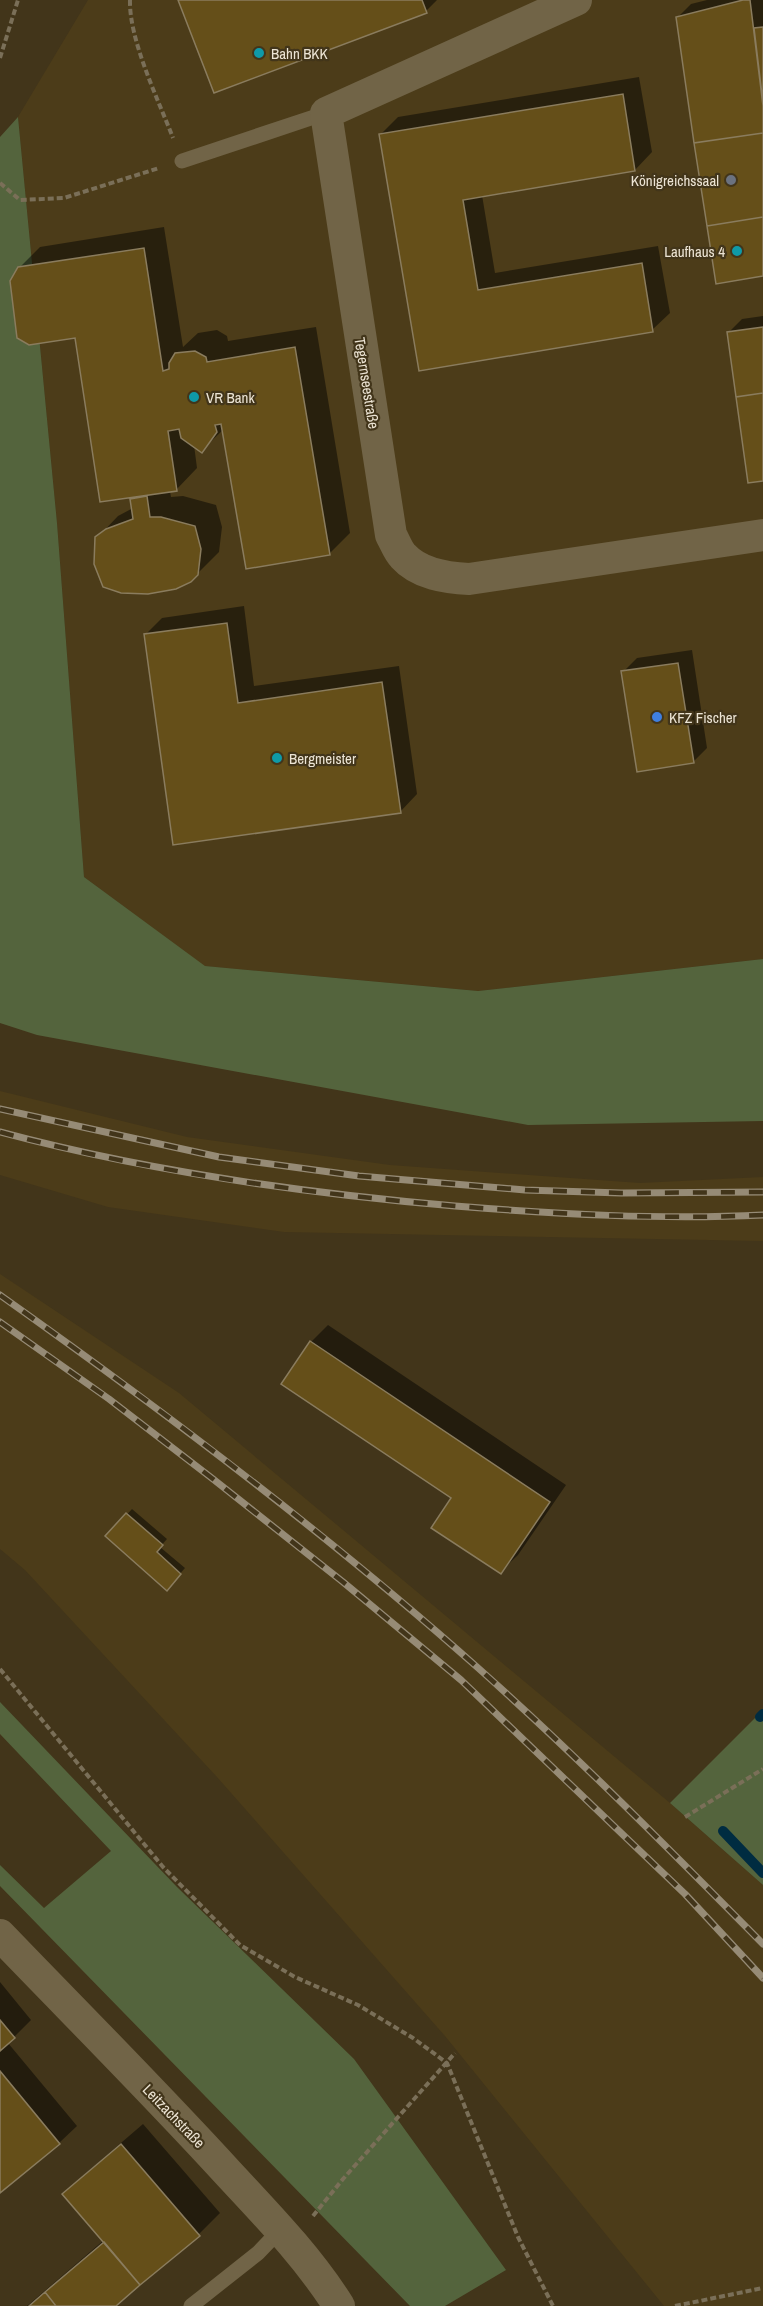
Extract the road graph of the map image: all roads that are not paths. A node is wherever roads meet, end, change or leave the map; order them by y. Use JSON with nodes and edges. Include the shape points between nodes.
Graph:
{"nodes":[{"id":1,"x":576,"y":0,"type":"edge"},
{"id":2,"x":326,"y":113,"type":"junction"},
{"id":3,"x":182,"y":161,"type":"road end"},
{"id":4,"x":763,"y":535,"type":"edge"},
{"id":5,"x":0,"y":1935,"type":"edge"},
{"id":6,"x":286,"y":2236,"type":"junction"},
{"id":7,"x":191,"y":2306,"type":"edge"},
{"id":8,"x":339,"y":2306,"type":"edge"}],
"edges":[{"from":1,"to":2,"type":"street"},
{"from":2,"to":3,"type":"lane"},
{"from":2,"to":4,"type":"street","name":"Tegernseestraße","via":[[391,535],[403,556],[422,570],[447,578],[469,579]]},
{"from":5,"to":6,"type":"street","name":"Leitzachstraße"},
{"from":6,"to":7,"type":"lane"},
{"from":6,"to":8,"type":"street","name":"Leitzachstraße"}]}
